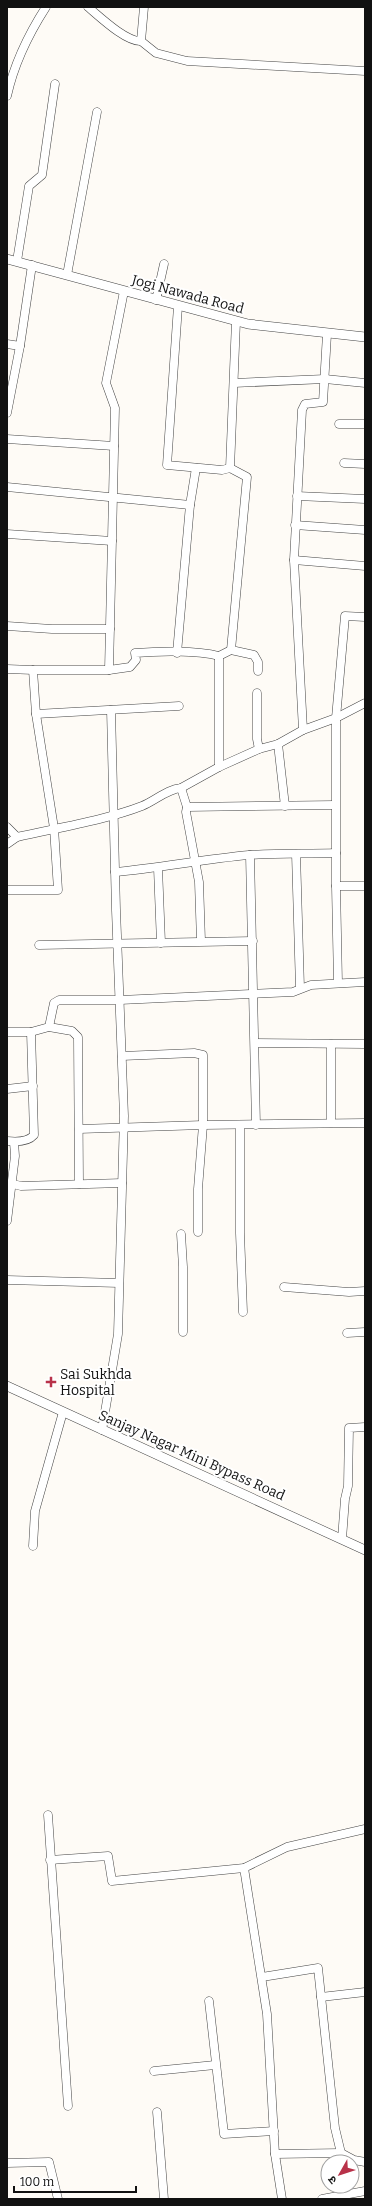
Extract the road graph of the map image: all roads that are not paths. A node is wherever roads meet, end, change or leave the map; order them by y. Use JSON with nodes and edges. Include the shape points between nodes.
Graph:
{"nodes":[{"id":1,"x":46,"y":7,"type":"edge"},
{"id":2,"x":88,"y":7,"type":"edge"},
{"id":3,"x":144,"y":7,"type":"edge"},
{"id":4,"x":141,"y":41,"type":"junction"},
{"id":5,"x":365,"y":71,"type":"edge"},
{"id":6,"x":55,"y":84,"type":"dead end"},
{"id":7,"x":7,"y":96,"type":"edge"},
{"id":8,"x":97,"y":112,"type":"dead end"},
{"id":9,"x":7,"y":259,"type":"edge"},
{"id":10,"x":17,"y":261,"type":"junction"},
{"id":11,"x":164,"y":264,"type":"dead end"},
{"id":12,"x":32,"y":265,"type":"junction"},
{"id":13,"x":67,"y":275,"type":"junction"},
{"id":14,"x":124,"y":291,"type":"junction"},
{"id":15,"x":156,"y":300,"type":"junction"},
{"id":16,"x":178,"y":306,"type":"junction"},
{"id":17,"x":236,"y":321,"type":"junction"},
{"id":18,"x":327,"y":334,"type":"junction"},
{"id":19,"x":365,"y":337,"type":"edge"},
{"id":20,"x":7,"y":344,"type":"edge"},
{"id":21,"x":20,"y":346,"type":"junction"},
{"id":22,"x":325,"y":379,"type":"junction"},
{"id":23,"x":234,"y":383,"type":"junction"},
{"id":24,"x":365,"y":383,"type":"edge"},
{"id":25,"x":7,"y":413,"type":"edge"},
{"id":26,"x":339,"y":424,"type":"dead end"},
{"id":27,"x":365,"y":424,"type":"edge"},
{"id":28,"x":7,"y":439,"type":"edge"},
{"id":29,"x":114,"y":446,"type":"junction"},
{"id":30,"x":344,"y":463,"type":"dead end"},
{"id":31,"x":365,"y":464,"type":"edge"},
{"id":32,"x":196,"y":468,"type":"junction"},
{"id":33,"x":230,"y":468,"type":"junction"},
{"id":34,"x":7,"y":487,"type":"edge"},
{"id":35,"x":297,"y":496,"type":"junction"},
{"id":36,"x":113,"y":498,"type":"junction"},
{"id":37,"x":365,"y":499,"type":"edge"},
{"id":38,"x":190,"y":505,"type":"junction"},
{"id":39,"x":295,"y":525,"type":"junction"},
{"id":40,"x":365,"y":530,"type":"edge"},
{"id":41,"x":7,"y":534,"type":"edge"},
{"id":42,"x":112,"y":541,"type":"junction"},
{"id":43,"x":294,"y":560,"type":"junction"},
{"id":44,"x":365,"y":566,"type":"edge"},
{"id":45,"x":365,"y":617,"type":"edge"},
{"id":46,"x":7,"y":626,"type":"edge"},
{"id":47,"x":110,"y":629,"type":"junction"},
{"id":48,"x":231,"y":650,"type":"junction"},
{"id":49,"x":177,"y":653,"type":"junction"},
{"id":50,"x":219,"y":656,"type":"junction"},
{"id":51,"x":7,"y":669,"type":"edge"},
{"id":52,"x":34,"y":670,"type":"junction"},
{"id":53,"x":109,"y":670,"type":"junction"},
{"id":54,"x":258,"y":671,"type":"dead end"},
{"id":55,"x":258,"y":693,"type":"dead end"},
{"id":56,"x":365,"y":702,"type":"edge"},
{"id":57,"x":179,"y":706,"type":"dead end"},
{"id":58,"x":111,"y":710,"type":"junction"},
{"id":59,"x":36,"y":714,"type":"junction"},
{"id":60,"x":336,"y":718,"type":"junction"},
{"id":61,"x":303,"y":730,"type":"junction"},
{"id":62,"x":278,"y":744,"type":"junction"},
{"id":63,"x":259,"y":749,"type":"junction"},
{"id":64,"x":219,"y":767,"type":"junction"},
{"id":65,"x":181,"y":788,"type":"junction"},
{"id":66,"x":335,"y":805,"type":"junction"},
{"id":67,"x":285,"y":806,"type":"junction"},
{"id":68,"x":187,"y":807,"type":"junction"},
{"id":69,"x":114,"y":814,"type":"junction"},
{"id":70,"x":7,"y":827,"type":"edge"},
{"id":71,"x":54,"y":828,"type":"junction"},
{"id":72,"x":17,"y":837,"type":"junction"},
{"id":73,"x":7,"y":844,"type":"edge"},
{"id":74,"x":336,"y":853,"type":"junction"},
{"id":75,"x":296,"y":854,"type":"junction"},
{"id":76,"x":250,"y":855,"type":"junction"},
{"id":77,"x":194,"y":861,"type":"junction"},
{"id":78,"x":158,"y":868,"type":"junction"},
{"id":79,"x":115,"y":872,"type":"junction"},
{"id":80,"x":336,"y":886,"type":"junction"},
{"id":81,"x":365,"y":886,"type":"edge"},
{"id":82,"x":7,"y":890,"type":"edge"},
{"id":83,"x":201,"y":941,"type":"junction"},
{"id":84,"x":253,"y":941,"type":"junction"},
{"id":85,"x":161,"y":943,"type":"junction"},
{"id":86,"x":117,"y":944,"type":"junction"},
{"id":87,"x":39,"y":945,"type":"dead end"},
{"id":88,"x":365,"y":982,"type":"edge"},
{"id":89,"x":338,"y":983,"type":"junction"},
{"id":90,"x":300,"y":988,"type":"junction"},
{"id":91,"x":254,"y":993,"type":"junction"},
{"id":92,"x":120,"y":1000,"type":"junction"},
{"id":93,"x":49,"y":1027,"type":"junction"},
{"id":94,"x":7,"y":1032,"type":"edge"},
{"id":95,"x":31,"y":1032,"type":"junction"},
{"id":96,"x":255,"y":1042,"type":"junction"},
{"id":97,"x":331,"y":1044,"type":"junction"},
{"id":98,"x":365,"y":1044,"type":"edge"},
{"id":99,"x":122,"y":1056,"type":"junction"},
{"id":100,"x":33,"y":1086,"type":"junction"},
{"id":101,"x":7,"y":1089,"type":"edge"},
{"id":102,"x":331,"y":1123,"type":"junction"},
{"id":103,"x":365,"y":1123,"type":"edge"},
{"id":104,"x":203,"y":1125,"type":"junction"},
{"id":105,"x":256,"y":1125,"type":"junction"},
{"id":106,"x":240,"y":1126,"type":"junction"},
{"id":107,"x":79,"y":1129,"type":"junction"},
{"id":108,"x":124,"y":1129,"type":"junction"},
{"id":109,"x":10,"y":1142,"type":"edge"},
{"id":110,"x":122,"y":1183,"type":"junction"},
{"id":111,"x":13,"y":1184,"type":"junction"},
{"id":112,"x":79,"y":1184,"type":"junction"},
{"id":113,"x":7,"y":1221,"type":"edge"},
{"id":114,"x":198,"y":1232,"type":"dead end"},
{"id":115,"x":181,"y":1234,"type":"dead end"},
{"id":116,"x":7,"y":1280,"type":"edge"},
{"id":117,"x":119,"y":1283,"type":"junction"},
{"id":118,"x":284,"y":1287,"type":"dead end"},
{"id":119,"x":365,"y":1291,"type":"edge"},
{"id":120,"x":243,"y":1312,"type":"dead end"},
{"id":121,"x":183,"y":1332,"type":"dead end"},
{"id":122,"x":365,"y":1332,"type":"edge"},
{"id":123,"x":347,"y":1333,"type":"dead end"},
{"id":124,"x":7,"y":1386,"type":"edge"},
{"id":125,"x":63,"y":1412,"type":"junction"},
{"id":126,"x":365,"y":1428,"type":"edge"},
{"id":127,"x":102,"y":1430,"type":"junction"},
{"id":128,"x":342,"y":1539,"type":"junction"},
{"id":129,"x":33,"y":1546,"type":"dead end"},
{"id":130,"x":365,"y":1550,"type":"edge"},
{"id":131,"x":48,"y":1815,"type":"dead end"},
{"id":132,"x":365,"y":1829,"type":"edge"},
{"id":133,"x":50,"y":1860,"type":"junction"},
{"id":134,"x":244,"y":1868,"type":"junction"},
{"id":135,"x":262,"y":1976,"type":"junction"},
{"id":136,"x":365,"y":1992,"type":"edge"},
{"id":137,"x":321,"y":1996,"type":"junction"},
{"id":138,"x":209,"y":2001,"type":"dead end"},
{"id":139,"x":215,"y":2065,"type":"junction"},
{"id":140,"x":154,"y":2071,"type":"dead end"},
{"id":141,"x":68,"y":2106,"type":"dead end"},
{"id":142,"x":157,"y":2112,"type":"dead end"},
{"id":143,"x":274,"y":2131,"type":"junction"},
{"id":144,"x":341,"y":2153,"type":"junction"},
{"id":145,"x":275,"y":2154,"type":"junction"},
{"id":146,"x":365,"y":2162,"type":"edge"},
{"id":147,"x":7,"y":2163,"type":"edge"},
{"id":148,"x":365,"y":2191,"type":"edge"},
{"id":149,"x":58,"y":2199,"type":"edge"},
{"id":150,"x":162,"y":2199,"type":"edge"},
{"id":151,"x":282,"y":2199,"type":"edge"},
{"id":152,"x":322,"y":2199,"type":"edge"}],
"edges":[{"from":1,"to":7,"type":"street","via":[[13,70]]},
{"from":2,"to":4,"type":"street","via":[[125,36]]},
{"from":3,"to":4,"type":"street"},
{"from":4,"to":5,"type":"street","via":[[156,53],[187,61]]},
{"from":6,"to":10,"type":"street","via":[[42,175],[29,186]]},
{"from":8,"to":13,"type":"street"},
{"from":9,"to":10,"type":"street","name":"Jogi Nawada Road"},
{"from":10,"to":12,"type":"street","name":"Jogi Nawada Road"},
{"from":11,"to":15,"type":"street"},
{"from":12,"to":13,"type":"street","name":"Jogi Nawada Road"},
{"from":12,"to":21,"type":"street"},
{"from":13,"to":14,"type":"street","name":"Jogi Nawada Road"},
{"from":14,"to":15,"type":"street","name":"Jogi Nawada Road"},
{"from":14,"to":29,"type":"street","via":[[106,383],[114,408]]},
{"from":15,"to":16,"type":"street","name":"Jogi Nawada Road"},
{"from":16,"to":17,"type":"street","name":"Jogi Nawada Road"},
{"from":16,"to":32,"type":"street","via":[[167,465]]},
{"from":17,"to":18,"type":"street","name":"Jogi Nawada Road"},
{"from":17,"to":23,"type":"street"},
{"from":18,"to":19,"type":"street","name":"Jogi Nawada Road"},
{"from":18,"to":22,"type":"street"},
{"from":20,"to":21,"type":"street"},
{"from":21,"to":25,"type":"street"},
{"from":22,"to":23,"type":"street"},
{"from":22,"to":24,"type":"street"},
{"from":22,"to":35,"type":"street","via":[[323,402],[304,404],[302,410]]},
{"from":23,"to":33,"type":"street"},
{"from":26,"to":27,"type":"street"},
{"from":28,"to":29,"type":"street"},
{"from":29,"to":36,"type":"street"},
{"from":30,"to":31,"type":"street"},
{"from":32,"to":33,"type":"street"},
{"from":32,"to":38,"type":"street"},
{"from":33,"to":48,"type":"street","via":[[247,476]]},
{"from":34,"to":36,"type":"street"},
{"from":35,"to":37,"type":"street"},
{"from":35,"to":39,"type":"street"},
{"from":36,"to":38,"type":"street"},
{"from":36,"to":42,"type":"street"},
{"from":38,"to":49,"type":"street"},
{"from":39,"to":40,"type":"street"},
{"from":39,"to":43,"type":"street"},
{"from":41,"to":42,"type":"street"},
{"from":42,"to":47,"type":"street"},
{"from":43,"to":44,"type":"street"},
{"from":43,"to":61,"type":"street"},
{"from":45,"to":60,"type":"street","via":[[345,616]]},
{"from":46,"to":47,"type":"street"},
{"from":47,"to":53,"type":"street"},
{"from":48,"to":50,"type":"street"},
{"from":48,"to":54,"type":"street","via":[[254,655],[258,662]]},
{"from":49,"to":50,"type":"street"},
{"from":49,"to":53,"type":"street","via":[[135,653],[136,660],[130,667]]},
{"from":50,"to":64,"type":"street"},
{"from":51,"to":52,"type":"street"},
{"from":52,"to":53,"type":"street"},
{"from":52,"to":59,"type":"street"},
{"from":55,"to":63,"type":"street"},
{"from":56,"to":60,"type":"street"},
{"from":57,"to":58,"type":"street"},
{"from":58,"to":59,"type":"street"},
{"from":58,"to":69,"type":"street"},
{"from":59,"to":71,"type":"street"},
{"from":60,"to":61,"type":"street"},
{"from":60,"to":66,"type":"street"},
{"from":61,"to":62,"type":"street"},
{"from":62,"to":63,"type":"street"},
{"from":62,"to":67,"type":"street"},
{"from":63,"to":64,"type":"street"},
{"from":64,"to":65,"type":"street"},
{"from":65,"to":68,"type":"street"},
{"from":65,"to":69,"type":"street","via":[[174,789],[142,806]]},
{"from":66,"to":67,"type":"street"},
{"from":66,"to":74,"type":"street"},
{"from":67,"to":68,"type":"street"},
{"from":68,"to":77,"type":"street"},
{"from":69,"to":71,"type":"street"},
{"from":69,"to":79,"type":"street"},
{"from":70,"to":72,"type":"street"},
{"from":71,"to":72,"type":"street"},
{"from":71,"to":82,"type":"street","via":[[58,890]]},
{"from":72,"to":73,"type":"street"},
{"from":74,"to":75,"type":"street"},
{"from":74,"to":80,"type":"street"},
{"from":75,"to":76,"type":"street"},
{"from":75,"to":90,"type":"street"},
{"from":76,"to":77,"type":"street"},
{"from":76,"to":84,"type":"street"},
{"from":77,"to":78,"type":"street"},
{"from":77,"to":83,"type":"street","via":[[199,882]]},
{"from":78,"to":79,"type":"street"},
{"from":78,"to":85,"type":"street"},
{"from":79,"to":86,"type":"street"},
{"from":80,"to":81,"type":"street"},
{"from":80,"to":89,"type":"street"},
{"from":83,"to":84,"type":"street"},
{"from":83,"to":85,"type":"street"},
{"from":84,"to":91,"type":"street"},
{"from":85,"to":86,"type":"street"},
{"from":86,"to":87,"type":"street"},
{"from":86,"to":92,"type":"street"},
{"from":88,"to":89,"type":"street"},
{"from":89,"to":90,"type":"street"},
{"from":90,"to":91,"type":"street","via":[[293,992]]},
{"from":91,"to":92,"type":"street"},
{"from":91,"to":96,"type":"street"},
{"from":92,"to":93,"type":"street","via":[[59,1000],[54,1004]]},
{"from":92,"to":99,"type":"street"},
{"from":93,"to":95,"type":"street"},
{"from":93,"to":107,"type":"street","via":[[72,1031],[78,1037]]},
{"from":94,"to":95,"type":"street"},
{"from":95,"to":100,"type":"street"},
{"from":96,"to":97,"type":"street"},
{"from":96,"to":105,"type":"street"},
{"from":97,"to":98,"type":"street"},
{"from":97,"to":102,"type":"street"},
{"from":99,"to":104,"type":"street","via":[[194,1053],[203,1055]]},
{"from":99,"to":108,"type":"street"},
{"from":100,"to":101,"type":"street"},
{"from":100,"to":109,"type":"street","via":[[34,1135],[31,1138]]},
{"from":102,"to":103,"type":"street"},
{"from":102,"to":105,"type":"street"},
{"from":104,"to":106,"type":"street"},
{"from":104,"to":108,"type":"street"},
{"from":104,"to":114,"type":"street","via":[[198,1189]]},
{"from":105,"to":106,"type":"street"},
{"from":106,"to":120,"type":"street"},
{"from":107,"to":108,"type":"street"},
{"from":107,"to":112,"type":"street"},
{"from":108,"to":110,"type":"street"},
{"from":109,"to":111,"type":"street","via":[[15,1156]]},
{"from":110,"to":112,"type":"street"},
{"from":110,"to":117,"type":"street"},
{"from":111,"to":112,"type":"street"},
{"from":111,"to":113,"type":"street"},
{"from":115,"to":121,"type":"street"},
{"from":116,"to":117,"type":"street"},
{"from":117,"to":127,"type":"street","via":[[118,1334]]},
{"from":118,"to":119,"type":"street"},
{"from":122,"to":123,"type":"street"},
{"from":124,"to":125,"type":"street","name":"Sanjay Nagar Mini Bypass Road"},
{"from":125,"to":127,"type":"street","name":"Sanjay Nagar Mini Bypass Road"},
{"from":125,"to":129,"type":"street","via":[[35,1511]]},
{"from":126,"to":128,"type":"street","via":[[349,1428],[348,1486],[344,1498]]},
{"from":127,"to":128,"type":"street","name":"Sanjay Nagar Mini Bypass Road"},
{"from":128,"to":130,"type":"street","name":"Sanjay Nagar Mini Bypass Road"},
{"from":131,"to":133,"type":"street"},
{"from":132,"to":134,"type":"street","via":[[287,1847]]},
{"from":133,"to":134,"type":"street","via":[[108,1856],[112,1881]]},
{"from":133,"to":141,"type":"street"},
{"from":134,"to":135,"type":"street"},
{"from":135,"to":137,"type":"street","via":[[318,1968]]},
{"from":135,"to":143,"type":"street","via":[[268,2014]]},
{"from":136,"to":137,"type":"street"},
{"from":137,"to":144,"type":"street","via":[[335,2128]]},
{"from":138,"to":139,"type":"street"},
{"from":139,"to":140,"type":"street"},
{"from":139,"to":143,"type":"street","via":[[224,2134]]},
{"from":142,"to":150,"type":"street"},
{"from":143,"to":145,"type":"street"},
{"from":144,"to":145,"type":"street"},
{"from":144,"to":146,"type":"street"},
{"from":145,"to":151,"type":"street"},
{"from":147,"to":149,"type":"street","via":[[49,2162]]},
{"from":148,"to":152,"type":"street"}]}
